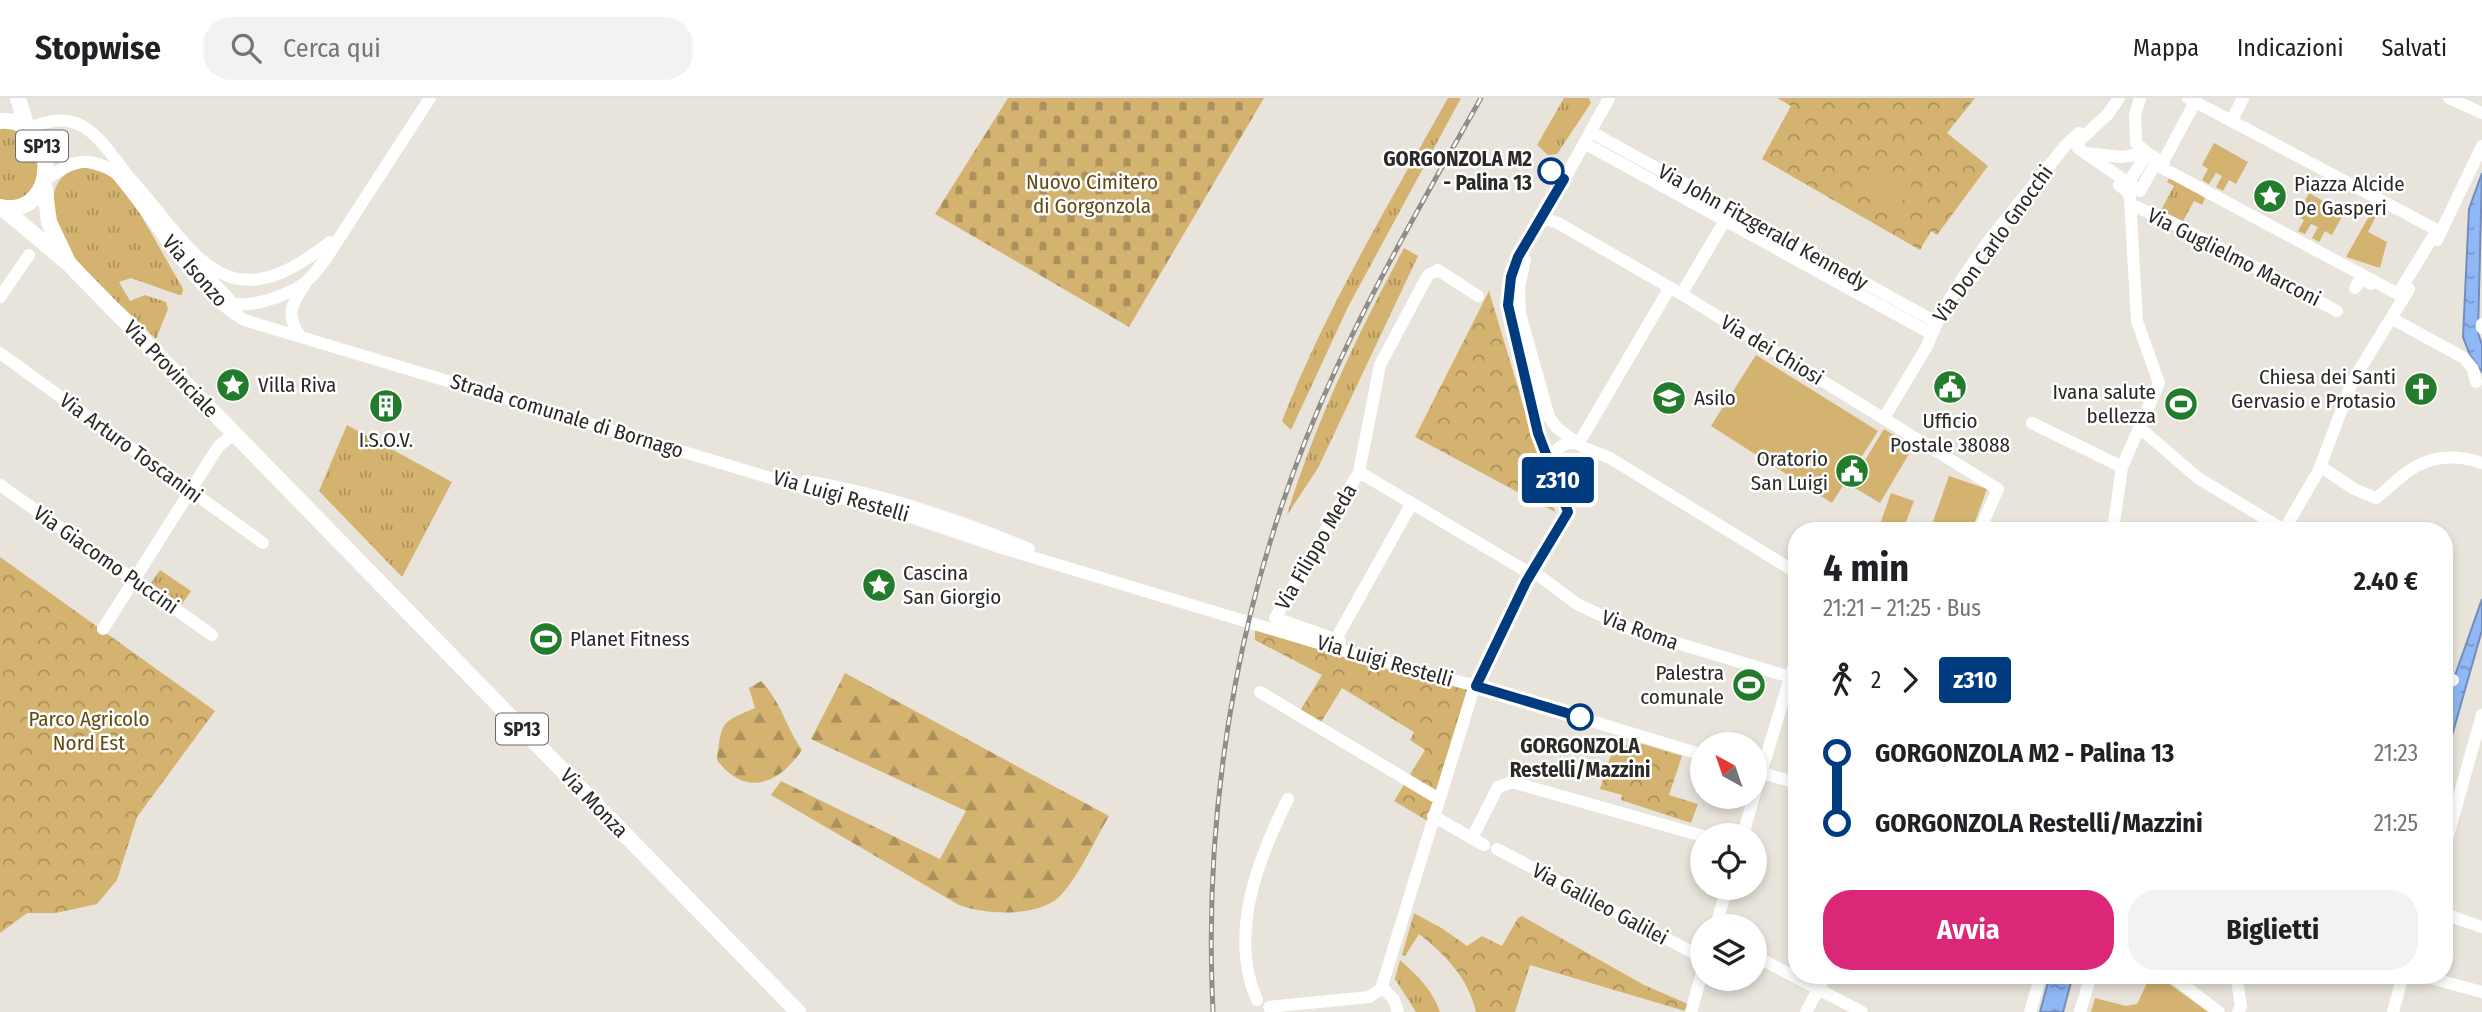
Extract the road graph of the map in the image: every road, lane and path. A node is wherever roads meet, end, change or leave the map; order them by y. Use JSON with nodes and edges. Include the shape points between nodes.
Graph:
{"nodes":[{"id":1,"x":18,"y":98,"type":"edge"},
{"id":2,"x":430,"y":98,"type":"edge"},
{"id":3,"x":2114,"y":98,"type":"edge"},
{"id":4,"x":2119,"y":98,"type":"edge"},
{"id":5,"x":2140,"y":98,"type":"edge"},
{"id":6,"x":2243,"y":98,"type":"edge"},
{"id":7,"x":2449,"y":98,"type":"edge"},
{"id":8,"x":1609,"y":99,"type":"edge"},
{"id":9,"x":2194,"y":99,"type":"edge"},
{"id":10,"x":2482,"y":113,"type":"edge"},
{"id":11,"x":2233,"y":118,"type":"junction"},
{"id":12,"x":0,"y":121,"type":"edge"},
{"id":13,"x":27,"y":129,"type":"junction"},
{"id":14,"x":1588,"y":138,"type":"junction"},
{"id":15,"x":2065,"y":146,"type":"junction"},
{"id":16,"x":2482,"y":146,"type":"edge"},
{"id":17,"x":2090,"y":153,"type":"junction"},
{"id":18,"x":2147,"y":153,"type":"junction"},
{"id":19,"x":2163,"y":162,"type":"junction"},
{"id":20,"x":117,"y":163,"type":"junction"},
{"id":21,"x":44,"y":182,"type":"junction"},
{"id":22,"x":2131,"y":197,"type":"junction"},
{"id":23,"x":0,"y":207,"type":"edge"},
{"id":24,"x":1543,"y":218,"type":"junction"},
{"id":25,"x":1721,"y":227,"type":"dead end"},
{"id":26,"x":2443,"y":229,"type":"junction"},
{"id":27,"x":336,"y":238,"type":"junction"},
{"id":28,"x":29,"y":255,"type":"dead end"},
{"id":29,"x":68,"y":263,"type":"junction"},
{"id":30,"x":2358,"y":267,"type":"dead end"},
{"id":31,"x":2378,"y":275,"type":"dead end"},
{"id":32,"x":267,"y":276,"type":"junction"},
{"id":33,"x":306,"y":282,"type":"junction"},
{"id":34,"x":1685,"y":288,"type":"dead end"},
{"id":35,"x":2355,"y":288,"type":"dead end"},
{"id":36,"x":1666,"y":294,"type":"dead end"},
{"id":37,"x":2402,"y":295,"type":"junction"},
{"id":38,"x":1478,"y":296,"type":"dead end"},
{"id":39,"x":0,"y":297,"type":"edge"},
{"id":40,"x":235,"y":309,"type":"junction"},
{"id":41,"x":2337,"y":311,"type":"dead end"},
{"id":42,"x":2391,"y":318,"type":"junction"},
{"id":43,"x":1933,"y":328,"type":"junction"},
{"id":44,"x":300,"y":336,"type":"junction"},
{"id":45,"x":0,"y":353,"type":"edge"},
{"id":46,"x":2476,"y":382,"type":"dead end"},
{"id":47,"x":1884,"y":418,"type":"junction"},
{"id":48,"x":2032,"y":423,"type":"dead end"},
{"id":49,"x":2141,"y":429,"type":"junction"},
{"id":50,"x":234,"y":433,"type":"junction"},
{"id":51,"x":1583,"y":442,"type":"junction"},
{"id":52,"x":2482,"y":463,"type":"edge"},
{"id":53,"x":2320,"y":466,"type":"junction"},
{"id":54,"x":2122,"y":467,"type":"junction"},
{"id":55,"x":1555,"y":471,"type":"junction"},
{"id":56,"x":1359,"y":472,"type":"junction"},
{"id":57,"x":761,"y":473,"type":"joint"},
{"id":58,"x":273,"y":474,"type":"joint"},
{"id":59,"x":0,"y":485,"type":"edge"},
{"id":60,"x":190,"y":490,"type":"junction"},
{"id":61,"x":1412,"y":503,"type":"junction"},
{"id":62,"x":1988,"y":522,"type":"edge"},
{"id":63,"x":2114,"y":522,"type":"edge"},
{"id":64,"x":2274,"y":522,"type":"edge"},
{"id":65,"x":2287,"y":522,"type":"edge"},
{"id":66,"x":263,"y":543,"type":"dead end"},
{"id":67,"x":1788,"y":567,"type":"edge"},
{"id":68,"x":1532,"y":573,"type":"junction"},
{"id":69,"x":135,"y":579,"type":"junction"},
{"id":70,"x":103,"y":628,"type":"dead end"},
{"id":71,"x":212,"y":635,"type":"dead end"},
{"id":72,"x":1336,"y":639,"type":"junction"},
{"id":73,"x":1356,"y":645,"type":"dead end"},
{"id":74,"x":1788,"y":677,"type":"edge"},
{"id":75,"x":1476,"y":686,"type":"junction"},
{"id":76,"x":1260,"y":692,"type":"dead end"},
{"id":77,"x":1788,"y":694,"type":"edge"},
{"id":78,"x":2482,"y":715,"type":"edge"},
{"id":79,"x":1768,"y":746,"type":"edge"},
{"id":80,"x":1690,"y":751,"type":"edge"},
{"id":81,"x":1768,"y":775,"type":"edge"},
{"id":82,"x":1788,"y":780,"type":"edge"},
{"id":83,"x":1288,"y":799,"type":"dead end"},
{"id":84,"x":1438,"y":799,"type":"junction"},
{"id":85,"x":1433,"y":816,"type":"junction"},
{"id":86,"x":2453,"y":818,"type":"edge"},
{"id":87,"x":1690,"y":832,"type":"edge"},
{"id":88,"x":1497,"y":849,"type":"dead end"},
{"id":89,"x":2453,"y":917,"type":"edge"},
{"id":90,"x":2482,"y":927,"type":"edge"},
{"id":91,"x":1690,"y":951,"type":"edge"},
{"id":92,"x":1767,"y":962,"type":"edge"},
{"id":93,"x":1788,"y":973,"type":"edge"},
{"id":94,"x":1808,"y":984,"type":"edge"},
{"id":95,"x":1821,"y":984,"type":"edge"},
{"id":96,"x":2038,"y":984,"type":"edge"},
{"id":97,"x":2088,"y":984,"type":"edge"},
{"id":98,"x":2182,"y":984,"type":"edge"},
{"id":99,"x":2237,"y":984,"type":"edge"},
{"id":100,"x":2401,"y":984,"type":"edge"},
{"id":101,"x":2452,"y":984,"type":"edge"},
{"id":102,"x":1382,"y":987,"type":"junction"},
{"id":103,"x":1818,"y":989,"type":"junction"},
{"id":104,"x":1697,"y":991,"type":"edge"},
{"id":105,"x":2482,"y":992,"type":"edge"},
{"id":106,"x":1257,"y":1000,"type":"junction"},
{"id":107,"x":1269,"y":1010,"type":"edge"},
{"id":108,"x":797,"y":1012,"type":"edge"},
{"id":109,"x":1251,"y":1012,"type":"edge"},
{"id":110,"x":1398,"y":1012,"type":"edge"},
{"id":111,"x":1691,"y":1012,"type":"edge"},
{"id":112,"x":1805,"y":1012,"type":"edge"},
{"id":113,"x":1862,"y":1012,"type":"edge"},
{"id":114,"x":2030,"y":1012,"type":"edge"},
{"id":115,"x":2080,"y":1012,"type":"edge"},
{"id":116,"x":2219,"y":1012,"type":"edge"},
{"id":117,"x":2238,"y":1012,"type":"edge"},
{"id":118,"x":2393,"y":1012,"type":"edge"}],
"edges":[{"from":1,"to":13,"type":"main road","number":"SP13"},
{"from":2,"to":27,"type":"street"},
{"from":3,"to":15,"type":"street","name":"Via Don Carlo Gnocchi"},
{"from":4,"to":17,"type":"street","via":[[2077,142]]},
{"from":5,"to":18,"type":"street","via":[[2136,143]]},
{"from":6,"to":11,"type":"street"},
{"from":7,"to":10,"type":"street"},
{"from":8,"to":14,"type":"street"},
{"from":9,"to":11,"type":"street"},
{"from":9,"to":19,"type":"street"},
{"from":9,"to":37,"type":"street","via":[[2437,230]]},
{"from":11,"to":26,"type":"street"},
{"from":12,"to":13,"type":"main road","number":"SP13"},
{"from":13,"to":20,"type":"street","via":[[56,118],[77,122]]},
{"from":13,"to":21,"type":"main road","number":"SP13","via":[[45,151]]},
{"from":14,"to":24,"type":"street"},
{"from":14,"to":43,"type":"street","name":"Via John Fitzgerald Kennedy"},
{"from":15,"to":22,"type":"street"},
{"from":15,"to":43,"type":"street","name":"Via Don Carlo Gnocchi","via":[[1969,272]]},
{"from":16,"to":26,"type":"street"},
{"from":17,"to":18,"type":"street"},
{"from":17,"to":22,"type":"street"},
{"from":18,"to":19,"type":"street"},
{"from":18,"to":22,"type":"street","via":[[2129,182]]},
{"from":19,"to":30,"type":"street"},
{"from":20,"to":32,"type":"street","via":[[213,271],[239,281]]},
{"from":20,"to":40,"type":"street"},
{"from":21,"to":23,"type":"main road","number":"SP13","via":[[26,204]]},
{"from":21,"to":29,"type":"main road","name":"Via Provinciale","number":"SP13","via":[[49,222]]},
{"from":21,"to":40,"type":"street","name":"Via Isonzo","via":[[74,161],[100,163],[127,185],[189,269]]},
{"from":22,"to":37,"type":"street","via":[[2140,191],[2155,164]]},
{"from":22,"to":41,"type":"street","name":"Via Guglielmo Marconi"},
{"from":22,"to":49,"type":"street","via":[[2137,321],[2159,380]]},
{"from":23,"to":29,"type":"main road","name":"Via Provinciale","number":"SP13"},
{"from":24,"to":47,"type":"street","name":"Via dei Chiosi","via":[[1683,295]]},
{"from":24,"to":51,"type":"street","via":[[1520,273],[1520,314],[1552,423]]},
{"from":24,"to":55,"type":"street","via":[[1515,263],[1508,305],[1545,452]]},
{"from":25,"to":34,"type":"street"},
{"from":26,"to":37,"type":"street"},
{"from":27,"to":32,"type":"street","via":[[302,262]]},
{"from":27,"to":33,"type":"street"},
{"from":28,"to":39,"type":"street"},
{"from":29,"to":50,"type":"main road","name":"Via Provinciale","number":"SP13"},
{"from":31,"to":37,"type":"street"},
{"from":32,"to":40,"type":"street","via":[[241,294]]},
{"from":33,"to":40,"type":"street"},
{"from":33,"to":44,"type":"street","via":[[292,304],[290,318]]},
{"from":35,"to":37,"type":"street","via":[[2360,279]]},
{"from":36,"to":51,"type":"street"},
{"from":37,"to":42,"type":"street"},
{"from":38,"to":56,"type":"street","name":"Via Filippo Meda","via":[[1438,270],[1428,275],[1380,365]]},
{"from":40,"to":44,"type":"street","via":[[257,322]]},
{"from":42,"to":46,"type":"street","via":[[2464,358]]},
{"from":42,"to":53,"type":"street","via":[[2349,387]]},
{"from":43,"to":47,"type":"street","name":"Via Don Carlo Gnocchi"},
{"from":44,"to":57,"type":"street","name":"Strada comunale di Bornago"},
{"from":45,"to":60,"type":"street","name":"Via Arturo Toscanini"},
{"from":47,"to":62,"type":"street","name":"Via dei Chiosi","via":[[1998,489]]},
{"from":48,"to":54,"type":"street"},
{"from":49,"to":54,"type":"street"},
{"from":49,"to":64,"type":"street","via":[[2197,478]]},
{"from":50,"to":58,"type":"main road","name":"Via Provinciale","number":"SP13"},
{"from":50,"to":60,"type":"street","via":[[218,447]]},
{"from":51,"to":55,"type":"street","via":[[1559,448],[1553,458]]},
{"from":51,"to":55,"type":"street","via":[[1591,461],[1584,478],[1568,481]]},
{"from":51,"to":67,"type":"street"},
{"from":52,"to":53,"type":"street","via":[[2460,457],[2431,460],[2374,497]]},
{"from":53,"to":65,"type":"street"},
{"from":54,"to":63,"type":"street"},
{"from":55,"to":68,"type":"street","via":[[1566,518]]},
{"from":56,"to":61,"type":"street","name":"Via Roma"},
{"from":56,"to":72,"type":"street","name":"Via Filippo Meda","via":[[1275,618]]},
{"from":57,"to":75,"type":"street","name":"Via Luigi Restelli","via":[[1386,663]]},
{"from":58,"to":108,"type":"main road","name":"Via Monza","number":"SP13"},
{"from":59,"to":69,"type":"street","name":"Via Giacomo Puccini"},
{"from":60,"to":66,"type":"street","name":"Via Arturo Toscanini"},
{"from":60,"to":69,"type":"street"},
{"from":61,"to":68,"type":"street","name":"Via Roma"},
{"from":61,"to":72,"type":"street"},
{"from":68,"to":74,"type":"street","name":"Via Roma","via":[[1577,604],[1623,626]]},
{"from":68,"to":75,"type":"street"},
{"from":69,"to":70,"type":"street"},
{"from":69,"to":71,"type":"street","name":"Via Giacomo Puccini"},
{"from":72,"to":73,"type":"street","name":"Via Luigi Restelli"},
{"from":75,"to":80,"type":"street","name":"Via Luigi Restelli"},
{"from":75,"to":84,"type":"street"},
{"from":76,"to":84,"type":"street"},
{"from":77,"to":79,"type":"street"},
{"from":78,"to":86,"type":"street"},
{"from":81,"to":82,"type":"street"},
{"from":83,"to":106,"type":"street","via":[[1266,842],[1252,890],[1246,965]]},
{"from":84,"to":85,"type":"street"},
{"from":85,"to":87,"type":"street","via":[[1478,841],[1499,786],[1510,782]]},
{"from":85,"to":102,"type":"street"},
{"from":88,"to":91,"type":"street","name":"Via Galileo Galilei"},
{"from":89,"to":90,"type":"street"},
{"from":92,"to":93,"type":"street"},
{"from":94,"to":103,"type":"street"},
{"from":95,"to":103,"type":"street"},
{"from":96,"to":114,"type":"street"},
{"from":97,"to":115,"type":"street"},
{"from":98,"to":116,"type":"street"},
{"from":99,"to":117,"type":"street"},
{"from":100,"to":118,"type":"street"},
{"from":101,"to":105,"type":"street"},
{"from":102,"to":107,"type":"street","via":[[1369,996]]},
{"from":102,"to":110,"type":"street"},
{"from":103,"to":112,"type":"street"},
{"from":103,"to":113,"type":"street"},
{"from":104,"to":111,"type":"street"},
{"from":106,"to":107,"type":"street","via":[[1265,1000]]},
{"from":106,"to":109,"type":"street"}]}
